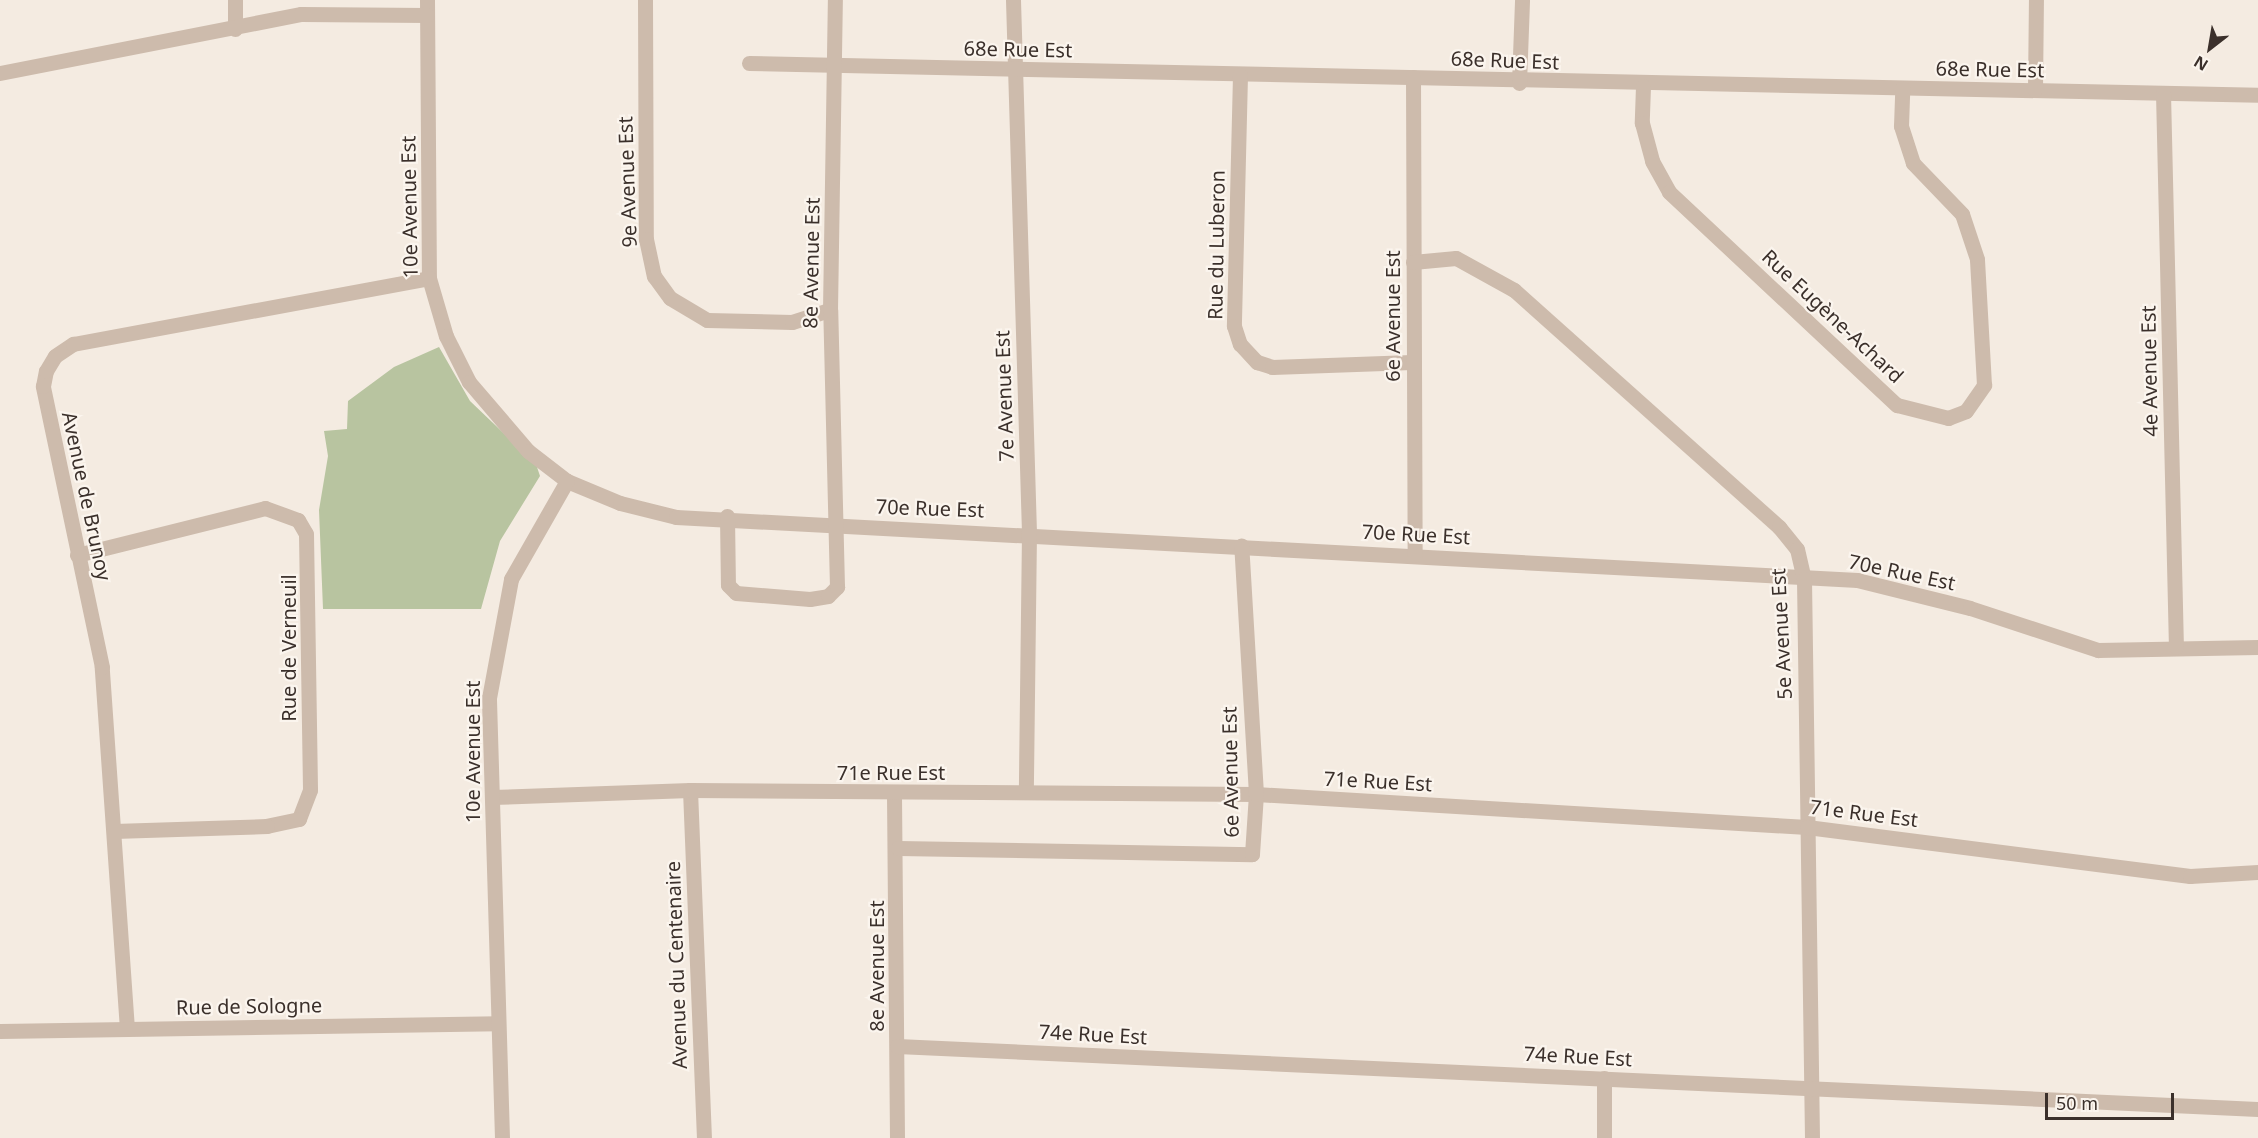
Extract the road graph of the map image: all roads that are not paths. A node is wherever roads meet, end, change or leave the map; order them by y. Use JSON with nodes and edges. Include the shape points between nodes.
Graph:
{"nodes":[{"id":1,"x":235,"y":0,"type":"edge"},
{"id":2,"x":645,"y":0,"type":"edge"},
{"id":3,"x":836,"y":0,"type":"edge"},
{"id":4,"x":1013,"y":0,"type":"edge"},
{"id":5,"x":1522,"y":0,"type":"edge"},
{"id":6,"x":2036,"y":0,"type":"edge"},
{"id":7,"x":427,"y":8,"type":"edge"},
{"id":8,"x":235,"y":28,"type":"junction"},
{"id":9,"x":749,"y":63,"type":"dead end"},
{"id":10,"x":836,"y":65,"type":"junction"},
{"id":11,"x":1015,"y":69,"type":"junction"},
{"id":12,"x":0,"y":73,"type":"edge"},
{"id":13,"x":1240,"y":75,"type":"junction"},
{"id":14,"x":1413,"y":77,"type":"junction"},
{"id":15,"x":1519,"y":82,"type":"junction"},
{"id":16,"x":1643,"y":86,"type":"junction"},
{"id":17,"x":1902,"y":88,"type":"junction"},
{"id":18,"x":2035,"y":90,"type":"junction"},
{"id":19,"x":2163,"y":93,"type":"junction"},
{"id":20,"x":2258,"y":95,"type":"edge"},
{"id":21,"x":1413,"y":262,"type":"junction"},
{"id":22,"x":429,"y":278,"type":"junction"},
{"id":23,"x":830,"y":310,"type":"junction"},
{"id":24,"x":1412,"y":362,"type":"junction"},
{"id":25,"x":567,"y":481,"type":"junction"},
{"id":26,"x":727,"y":516,"type":"junction"},
{"id":27,"x":839,"y":526,"type":"junction"},
{"id":28,"x":1029,"y":532,"type":"junction"},
{"id":29,"x":1241,"y":545,"type":"junction"},
{"id":30,"x":78,"y":555,"type":"junction"},
{"id":31,"x":1415,"y":555,"type":"junction"},
{"id":32,"x":1804,"y":579,"type":"junction"},
{"id":33,"x":2176,"y":647,"type":"junction"},
{"id":34,"x":2258,"y":647,"type":"edge"},
{"id":35,"x":690,"y":790,"type":"junction"},
{"id":36,"x":1026,"y":791,"type":"junction"},
{"id":37,"x":1256,"y":794,"type":"junction"},
{"id":38,"x":894,"y":795,"type":"junction"},
{"id":39,"x":492,"y":797,"type":"junction"},
{"id":40,"x":1807,"y":827,"type":"junction"},
{"id":41,"x":114,"y":831,"type":"junction"},
{"id":42,"x":898,"y":848,"type":"junction"},
{"id":43,"x":2258,"y":872,"type":"edge"},
{"id":44,"x":498,"y":1023,"type":"junction"},
{"id":45,"x":127,"y":1029,"type":"junction"},
{"id":46,"x":0,"y":1031,"type":"edge"},
{"id":47,"x":897,"y":1046,"type":"junction"},
{"id":48,"x":1604,"y":1078,"type":"junction"},
{"id":49,"x":1810,"y":1088,"type":"junction"},
{"id":50,"x":2258,"y":1109,"type":"edge"},
{"id":51,"x":502,"y":1138,"type":"edge"},
{"id":52,"x":704,"y":1138,"type":"edge"},
{"id":53,"x":897,"y":1138,"type":"edge"},
{"id":54,"x":1604,"y":1138,"type":"edge"},
{"id":55,"x":1812,"y":1138,"type":"edge"}],
"edges":[{"from":1,"to":8,"type":"street"},
{"from":2,"to":23,"type":"street","name":"9e Avenue Est","via":[[646,239],[654,276],[670,298],[707,320],[792,322]]},
{"from":3,"to":10,"type":"street","name":"8e Avenue Est"},
{"from":4,"to":11,"type":"street","name":"7e Avenue Est"},
{"from":5,"to":15,"type":"street"},
{"from":6,"to":18,"type":"street"},
{"from":7,"to":8,"type":"street","via":[[301,14]]},
{"from":7,"to":22,"type":"street","name":"10e Avenue Est"},
{"from":8,"to":12,"type":"street"},
{"from":9,"to":10,"type":"street","name":"68e Rue Est"},
{"from":10,"to":11,"type":"street","name":"68e Rue Est"},
{"from":10,"to":23,"type":"street","name":"8e Avenue Est"},
{"from":11,"to":13,"type":"street","name":"68e Rue Est"},
{"from":11,"to":28,"type":"street","name":"7e Avenue Est"},
{"from":13,"to":14,"type":"street","name":"68e Rue Est"},
{"from":13,"to":24,"type":"street","name":"Rue du Luberon","via":[[1234,326],[1240,344],[1257,362],[1272,367]]},
{"from":14,"to":15,"type":"street","name":"68e Rue Est"},
{"from":14,"to":21,"type":"street","name":"6e Avenue Est"},
{"from":15,"to":16,"type":"street","name":"68e Rue Est"},
{"from":16,"to":17,"type":"street","name":"68e Rue Est"},
{"from":16,"to":17,"type":"street","name":"Rue Eugène-Achard","via":[[1642,123],[1652,160],[1670,192],[1897,405],[1948,418],[1966,411],[1984,385],[1977,260],[1962,214],[1913,163],[1901,126]]},
{"from":17,"to":18,"type":"street","name":"68e Rue Est"},
{"from":18,"to":19,"type":"street","name":"68e Rue Est"},
{"from":19,"to":20,"type":"street","name":"68e Rue Est"},
{"from":19,"to":33,"type":"street","name":"4e Avenue Est"},
{"from":21,"to":24,"type":"street","name":"6e Avenue Est"},
{"from":21,"to":32,"type":"street","name":"5e Avenue Est","via":[[1456,258],[1514,290],[1779,527],[1797,549]]},
{"from":22,"to":25,"type":"street","name":"10e Avenue Est","via":[[446,336],[469,382],[528,451]]},
{"from":22,"to":30,"type":"street","name":"Avenue de Brunoy","via":[[73,344],[55,356],[43,386]]},
{"from":23,"to":27,"type":"street","name":"8e Avenue Est"},
{"from":24,"to":31,"type":"street","name":"6e Avenue Est"},
{"from":25,"to":26,"type":"street","name":"70e Rue Est","via":[[620,503],[676,517]]},
{"from":25,"to":39,"type":"street","name":"10e Avenue Est","via":[[526,546],[498,629],[489,698]]},
{"from":26,"to":27,"type":"street","name":"70e Rue Est"},
{"from":26,"to":27,"type":"street","name":"8e Avenue Est","via":[[728,585],[746,595],[828,596],[837,587]]},
{"from":27,"to":28,"type":"street","name":"70e Rue Est"},
{"from":28,"to":29,"type":"street","name":"70e Rue Est"},
{"from":28,"to":36,"type":"street","name":"7e Avenue Est"},
{"from":29,"to":31,"type":"street","name":"70e Rue Est"},
{"from":29,"to":37,"type":"street","name":"6e Avenue Est"},
{"from":30,"to":41,"type":"street","name":"Avenue de Brunoy","via":[[102,667]]},
{"from":30,"to":41,"type":"street","name":"Rue de Verneuil","via":[[265,508],[298,520],[306,534],[310,790],[299,819],[267,826]]},
{"from":31,"to":32,"type":"street","name":"70e Rue Est"},
{"from":32,"to":33,"type":"street","name":"70e Rue Est","via":[[1857,580],[1908,590],[2098,650]]},
{"from":32,"to":40,"type":"street","name":"5e Avenue Est"},
{"from":33,"to":34,"type":"street","name":"70e Rue Est"},
{"from":35,"to":38,"type":"street","name":"71e Rue Est"},
{"from":35,"to":39,"type":"street","name":"71e Rue Est"},
{"from":35,"to":52,"type":"street","name":"Avenue du Centenaire"},
{"from":36,"to":37,"type":"street","name":"71e Rue Est"},
{"from":36,"to":38,"type":"street","name":"71e Rue Est"},
{"from":37,"to":40,"type":"street","name":"71e Rue Est"},
{"from":37,"to":42,"type":"street","name":"6e Avenue Est","via":[[1252,854]]},
{"from":38,"to":42,"type":"street","name":"8e Avenue Est"},
{"from":39,"to":44,"type":"street","name":"10e Avenue Est"},
{"from":40,"to":43,"type":"street","name":"71e Rue Est","via":[[2190,876]]},
{"from":40,"to":49,"type":"street","name":"5e Avenue Est"},
{"from":41,"to":45,"type":"street","name":"Avenue de Brunoy"},
{"from":42,"to":47,"type":"street","name":"8e Avenue Est"},
{"from":44,"to":45,"type":"street","name":"Rue de Sologne"},
{"from":44,"to":51,"type":"street","name":"10e Avenue Est"},
{"from":45,"to":46,"type":"street","name":"Rue de Sologne"},
{"from":47,"to":48,"type":"street","name":"74e Rue Est"},
{"from":47,"to":53,"type":"street","name":"8e Avenue Est"},
{"from":48,"to":49,"type":"street","name":"74e Rue Est"},
{"from":48,"to":54,"type":"street"},
{"from":49,"to":50,"type":"street","name":"74e Rue Est"},
{"from":49,"to":55,"type":"street","name":"5e Avenue Est"}]}
